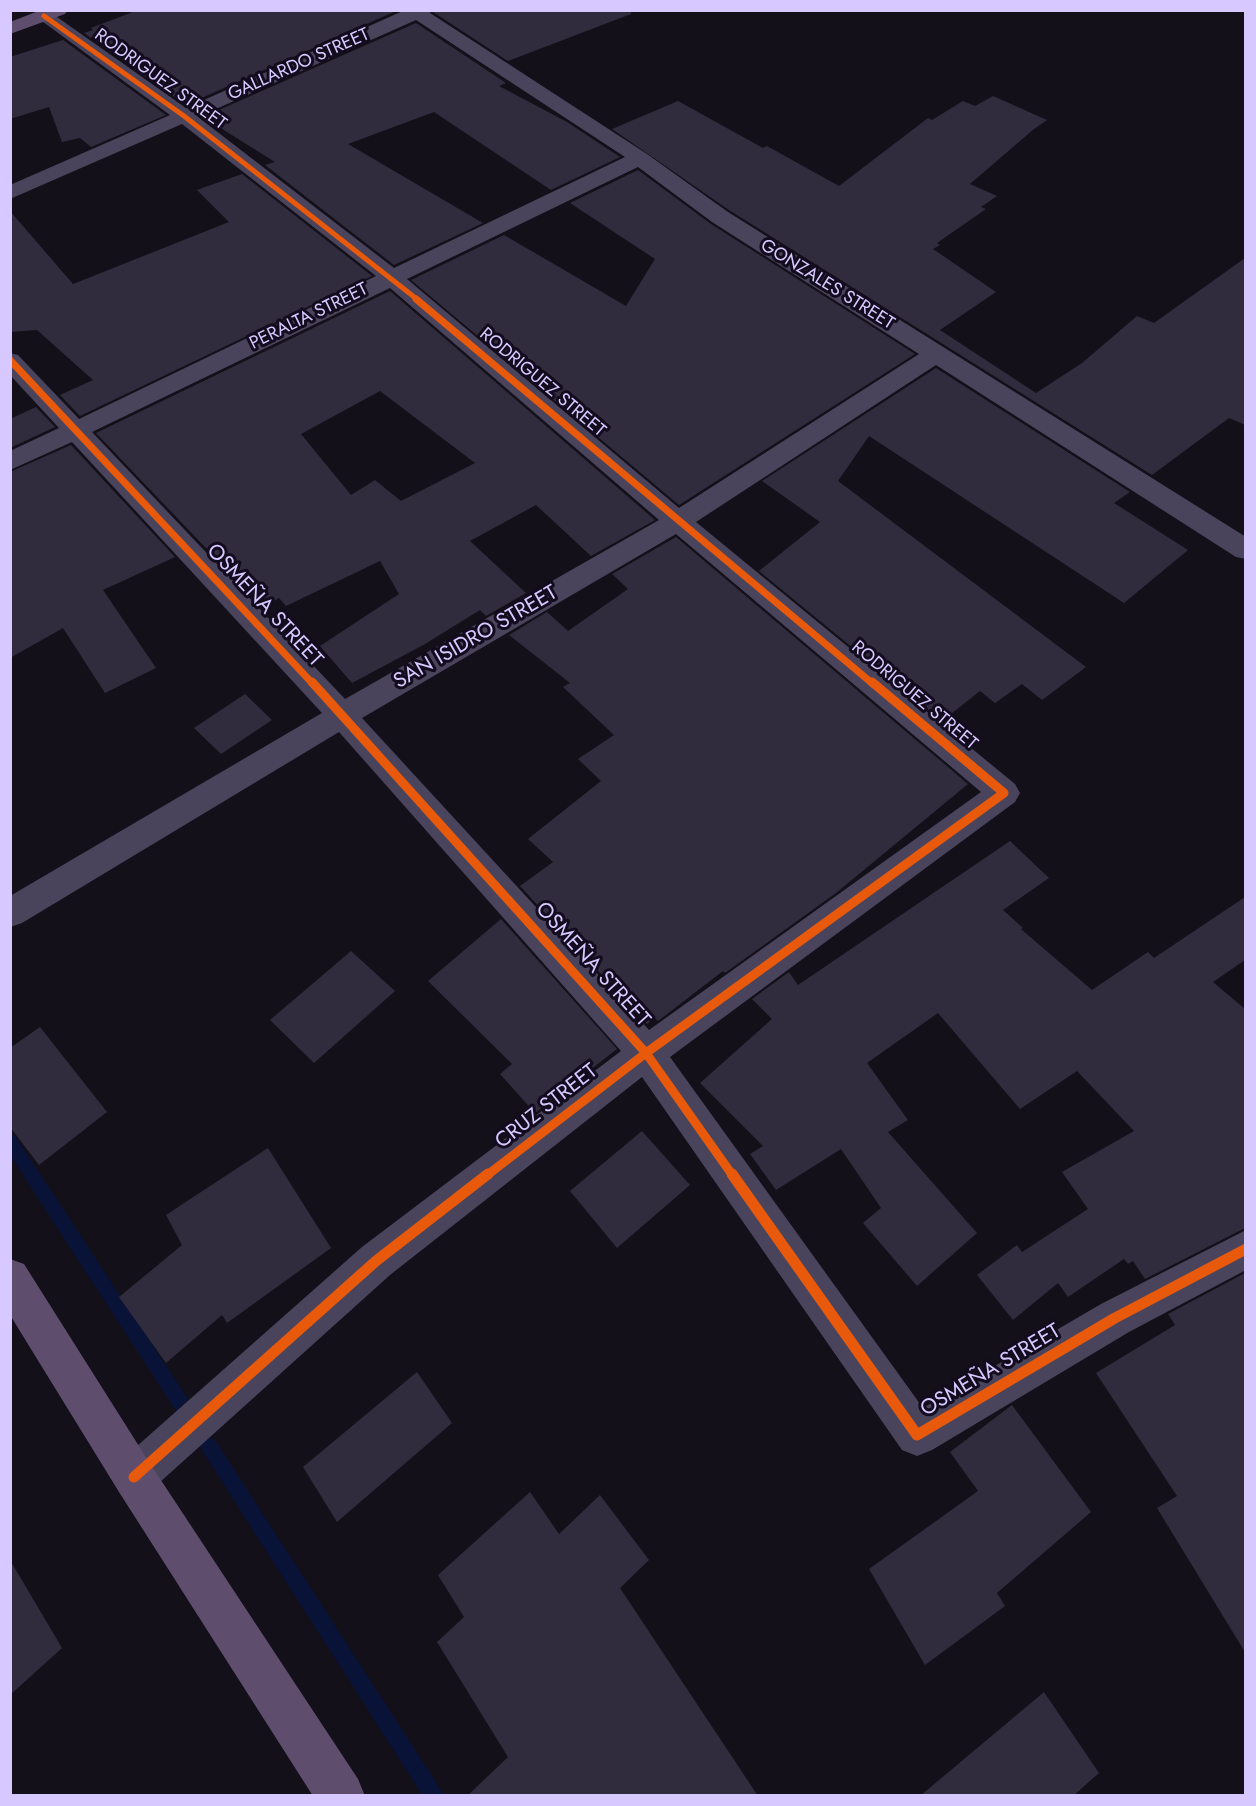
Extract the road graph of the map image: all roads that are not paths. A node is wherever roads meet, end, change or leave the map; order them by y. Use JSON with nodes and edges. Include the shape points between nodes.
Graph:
{"nodes":[{"id":1,"x":418,"y":11,"type":"edge"},
{"id":2,"x":52,"y":13,"type":"edge"},
{"id":3,"x":10,"y":29,"type":"edge"},
{"id":4,"x":184,"y":116,"type":"junction"},
{"id":5,"x":640,"y":158,"type":"junction"},
{"id":6,"x":10,"y":193,"type":"edge"},
{"id":7,"x":391,"y":277,"type":"junction"},
{"id":8,"x":936,"y":354,"type":"junction"},
{"id":9,"x":10,"y":360,"type":"edge"},
{"id":10,"x":75,"y":431,"type":"junction"},
{"id":11,"x":10,"y":462,"type":"edge"},
{"id":12,"x":678,"y":521,"type":"junction"},
{"id":13,"x":1245,"y":550,"type":"edge"},
{"id":14,"x":342,"y":715,"type":"junction"},
{"id":15,"x":1004,"y":793,"type":"joint"},
{"id":16,"x":10,"y":913,"type":"edge"},
{"id":17,"x":646,"y":1053,"type":"junction"},
{"id":18,"x":1245,"y":1249,"type":"edge"},
{"id":19,"x":10,"y":1278,"type":"edge"},
{"id":20,"x":134,"y":1476,"type":"junction"},
{"id":21,"x":341,"y":1796,"type":"edge"}],
"edges":[{"from":1,"to":4,"type":"street","name":"GALLARDO STREET"},
{"from":1,"to":5,"type":"street","name":"GONZALES STREET"},
{"from":2,"to":3,"type":"main road"},
{"from":2,"to":4,"type":"street","name":"RODRIGUEZ STREET"},
{"from":4,"to":6,"type":"street","name":"GALLARDO STREET"},
{"from":4,"to":7,"type":"street","name":"RODRIGUEZ STREET"},
{"from":5,"to":7,"type":"street","name":"PERALTA STREET"},
{"from":5,"to":8,"type":"street","name":"GONZALES STREET","via":[[720,217]]},
{"from":7,"to":10,"type":"street","name":"PERALTA STREET"},
{"from":7,"to":12,"type":"street","name":"RODRIGUEZ STREET"},
{"from":8,"to":12,"type":"street","name":"SAN ISIDRO STREET"},
{"from":8,"to":13,"type":"street","name":"GONZALES STREET"},
{"from":9,"to":10,"type":"street","name":"OSMEÑA STREET"},
{"from":10,"to":11,"type":"street","name":"PERALTA STREET"},
{"from":10,"to":14,"type":"street","name":"OSMEÑA STREET"},
{"from":12,"to":14,"type":"street","name":"SAN ISIDRO STREET"},
{"from":12,"to":15,"type":"street","name":"RODRIGUEZ STREET"},
{"from":14,"to":16,"type":"street","name":"SAN ISIDRO STREET"},
{"from":14,"to":17,"type":"street","name":"OSMEÑA STREET"},
{"from":15,"to":17,"type":"street","name":"CRUZ STREET"},
{"from":17,"to":18,"type":"street","name":"OSMEÑA STREET","via":[[917,1435],[1115,1318]]},
{"from":17,"to":20,"type":"street","name":"CRUZ STREET","via":[[376,1261]]},
{"from":19,"to":20,"type":"main road"},
{"from":20,"to":21,"type":"main road"}]}
